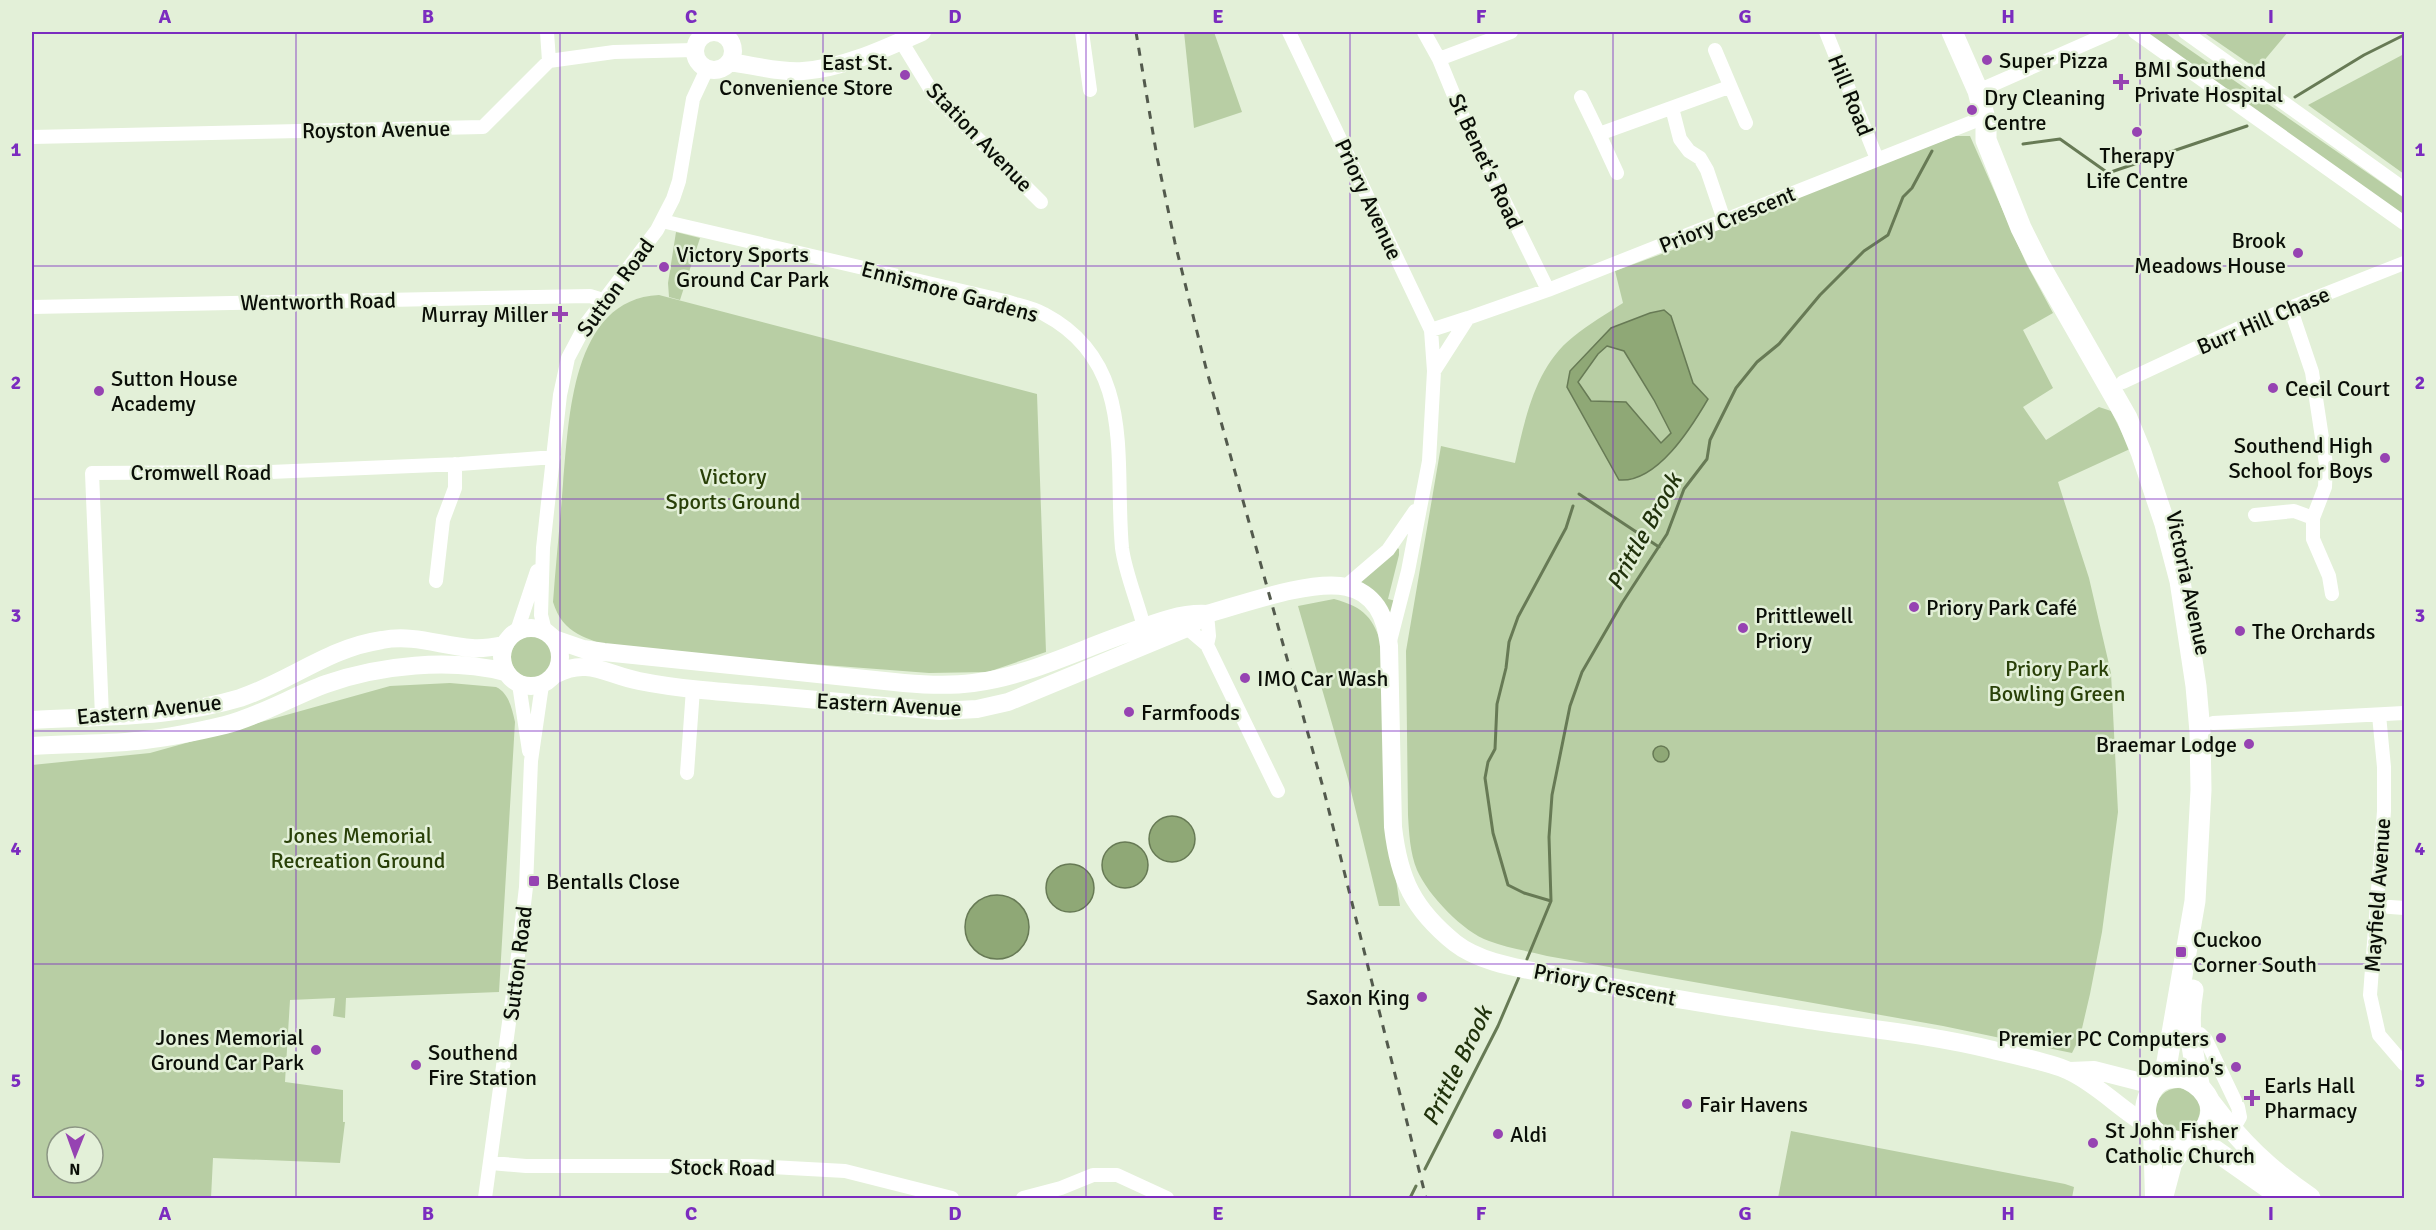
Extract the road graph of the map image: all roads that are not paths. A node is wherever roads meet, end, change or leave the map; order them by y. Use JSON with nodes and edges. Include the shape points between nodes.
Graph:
{"nodes":[{"id":1,"x":547,"y":32,"type":"edge"},
{"id":2,"x":706,"y":32,"type":"edge"},
{"id":3,"x":922,"y":32,"type":"edge"},
{"id":4,"x":1082,"y":32,"type":"edge"},
{"id":5,"x":1289,"y":32,"type":"edge"},
{"id":6,"x":1424,"y":32,"type":"edge"},
{"id":7,"x":1511,"y":32,"type":"edge"},
{"id":8,"x":1826,"y":32,"type":"edge"},
{"id":9,"x":1952,"y":32,"type":"edge"},
{"id":10,"x":2112,"y":32,"type":"edge"},
{"id":11,"x":2135,"y":32,"type":"edge"},
{"id":12,"x":2185,"y":32,"type":"edge"},
{"id":13,"x":902,"y":41,"type":"junction"},
{"id":14,"x":731,"y":43,"type":"junction"},
{"id":15,"x":694,"y":50,"type":"junction"},
{"id":16,"x":1715,"y":50,"type":"dead end"},
{"id":17,"x":1439,"y":59,"type":"junction"},
{"id":18,"x":549,"y":61,"type":"junction"},
{"id":19,"x":729,"y":62,"type":"junction"},
{"id":20,"x":775,"y":68,"type":"junction"},
{"id":21,"x":706,"y":69,"type":"junction"},
{"id":22,"x":1729,"y":87,"type":"junction"},
{"id":23,"x":1090,"y":90,"type":"dead end"},
{"id":24,"x":1977,"y":92,"type":"junction"},
{"id":25,"x":1581,"y":97,"type":"dead end"},
{"id":26,"x":1672,"y":108,"type":"junction"},
{"id":27,"x":1985,"y":120,"type":"junction"},
{"id":28,"x":1746,"y":123,"type":"dead end"},
{"id":29,"x":1599,"y":134,"type":"junction"},
{"id":30,"x":32,"y":136,"type":"edge"},
{"id":31,"x":1877,"y":159,"type":"junction"},
{"id":32,"x":1617,"y":173,"type":"dead end"},
{"id":33,"x":2404,"y":189,"type":"edge"},
{"id":34,"x":1041,"y":202,"type":"dead end"},
{"id":35,"x":1724,"y":220,"type":"junction"},
{"id":36,"x":662,"y":221,"type":"junction"},
{"id":37,"x":2404,"y":223,"type":"edge"},
{"id":38,"x":2404,"y":262,"type":"edge"},
{"id":39,"x":1548,"y":290,"type":"junction"},
{"id":40,"x":603,"y":300,"type":"junction"},
{"id":41,"x":32,"y":307,"type":"edge"},
{"id":42,"x":2290,"y":307,"type":"junction"},
{"id":43,"x":1468,"y":318,"type":"junction"},
{"id":44,"x":1431,"y":330,"type":"junction"},
{"id":45,"x":1434,"y":371,"type":"junction"},
{"id":46,"x":2123,"y":382,"type":"junction"},
{"id":47,"x":554,"y":457,"type":"junction"},
{"id":48,"x":455,"y":464,"type":"junction"},
{"id":49,"x":1419,"y":505,"type":"junction"},
{"id":50,"x":2255,"y":515,"type":"dead end"},
{"id":51,"x":2313,"y":518,"type":"junction"},
{"id":52,"x":543,"y":548,"type":"junction"},
{"id":53,"x":436,"y":581,"type":"dead end"},
{"id":54,"x":1346,"y":586,"type":"junction"},
{"id":55,"x":2332,"y":594,"type":"dead end"},
{"id":56,"x":1207,"y":614,"type":"junction"},
{"id":57,"x":1144,"y":627,"type":"junction"},
{"id":58,"x":1187,"y":628,"type":"junction"},
{"id":59,"x":517,"y":631,"type":"junction"},
{"id":60,"x":550,"y":635,"type":"junction"},
{"id":61,"x":504,"y":645,"type":"junction"},
{"id":62,"x":1207,"y":645,"type":"junction"},
{"id":63,"x":1389,"y":646,"type":"junction"},
{"id":64,"x":512,"y":678,"type":"junction"},
{"id":65,"x":549,"y":679,"type":"junction"},
{"id":66,"x":693,"y":689,"type":"junction"},
{"id":67,"x":2404,"y":713,"type":"edge"},
{"id":68,"x":2379,"y":715,"type":"junction"},
{"id":69,"x":102,"y":716,"type":"junction"},
{"id":70,"x":32,"y":720,"type":"edge"},
{"id":71,"x":2213,"y":723,"type":"junction"},
{"id":72,"x":32,"y":746,"type":"edge"},
{"id":73,"x":531,"y":761,"type":"junction"},
{"id":74,"x":687,"y":774,"type":"dead end"},
{"id":75,"x":1278,"y":791,"type":"dead end"},
{"id":76,"x":2378,"y":906,"type":"junction"},
{"id":77,"x":2404,"y":908,"type":"edge"},
{"id":78,"x":2195,"y":1034,"type":"junction"},
{"id":79,"x":2404,"y":1064,"type":"edge"},
{"id":80,"x":2070,"y":1071,"type":"junction"},
{"id":81,"x":2161,"y":1081,"type":"junction"},
{"id":82,"x":2199,"y":1084,"type":"junction"},
{"id":83,"x":2210,"y":1102,"type":"junction"},
{"id":84,"x":2151,"y":1128,"type":"junction"},
{"id":85,"x":2232,"y":1131,"type":"junction"},
{"id":86,"x":2188,"y":1143,"type":"junction"},
{"id":87,"x":491,"y":1162,"type":"junction"},
{"id":88,"x":484,"y":1198,"type":"edge"},
{"id":89,"x":952,"y":1198,"type":"edge"},
{"id":90,"x":1023,"y":1198,"type":"edge"},
{"id":91,"x":1167,"y":1198,"type":"edge"},
{"id":92,"x":2154,"y":1198,"type":"edge"},
{"id":93,"x":2164,"y":1198,"type":"edge"},
{"id":94,"x":2283,"y":1198,"type":"edge"},
{"id":95,"x":2310,"y":1198,"type":"edge"}],
"edges":[{"from":1,"to":18,"type":"street"},
{"from":2,"to":14,"type":"main road","via":[[721,33]]},
{"from":2,"to":15,"type":"main road"},
{"from":3,"to":13,"type":"main road"},
{"from":4,"to":23,"type":"street"},
{"from":5,"to":44,"type":"street","name":"Priory Avenue"},
{"from":6,"to":17,"type":"street","name":"St Benet's Road"},
{"from":7,"to":17,"type":"street"},
{"from":8,"to":31,"type":"street","name":"Hill Road"},
{"from":9,"to":24,"type":"highway","name":"Victoria Avenue"},
{"from":10,"to":24,"type":"street"},
{"from":11,"to":37,"type":"street"},
{"from":12,"to":33,"type":"street"},
{"from":13,"to":20,"type":"main road","via":[[822,69]]},
{"from":13,"to":34,"type":"street","name":"Station Avenue","via":[[934,95]]},
{"from":14,"to":19,"type":"main road"},
{"from":14,"to":20,"type":"main road"},
{"from":15,"to":18,"type":"street","via":[[614,52]]},
{"from":15,"to":21,"type":"main road","via":[[697,61]]},
{"from":16,"to":22,"type":"street"},
{"from":17,"to":39,"type":"street","name":"St Benet's Road","via":[[1462,116]]},
{"from":18,"to":30,"type":"street","name":"Royston Avenue","via":[[483,127]]},
{"from":19,"to":20,"type":"main road"},
{"from":19,"to":21,"type":"main road","via":[[719,69]]},
{"from":21,"to":36,"type":"street","name":"Sutton Road","via":[[688,117],[679,181]]},
{"from":22,"to":26,"type":"street"},
{"from":22,"to":28,"type":"street"},
{"from":24,"to":27,"type":"highway","name":"Victoria Avenue"},
{"from":25,"to":29,"type":"street"},
{"from":26,"to":29,"type":"street"},
{"from":26,"to":35,"type":"street","via":[[1680,139],[1700,158]]},
{"from":27,"to":31,"type":"street","name":"Priory Crescent"},
{"from":27,"to":46,"type":"highway","name":"Victoria Avenue","via":[[1997,136],[2051,259]]},
{"from":27,"to":81,"type":"highway","name":"Victoria Avenue","via":[[1986,140],[2021,228],[2127,418],[2154,486],[2180,582],[2200,732],[2201,810],[2195,901]]},
{"from":29,"to":32,"type":"street"},
{"from":31,"to":35,"type":"street","name":"Priory Crescent"},
{"from":35,"to":39,"type":"street","name":"Priory Crescent"},
{"from":36,"to":40,"type":"street","name":"Sutton Road"},
{"from":36,"to":57,"type":"street","name":"Ennismore Gardens","via":[[1005,301],[1041,312],[1061,324],[1094,355],[1107,382],[1118,428],[1122,550]]},
{"from":38,"to":42,"type":"street","name":"Burr Hill Chase"},
{"from":39,"to":43,"type":"street","name":"Priory Crescent"},
{"from":40,"to":41,"type":"street","name":"Wentworth Road","via":[[590,296]]},
{"from":40,"to":47,"type":"street","name":"Sutton Road","via":[[568,358]]},
{"from":42,"to":46,"type":"street","name":"Burr Hill Chase"},
{"from":42,"to":51,"type":"street","via":[[2312,372],[2326,464],[2325,487]]},
{"from":43,"to":44,"type":"street","name":"Priory Crescent"},
{"from":43,"to":45,"type":"street","name":"Priory Crescent"},
{"from":44,"to":45,"type":"street","name":"Priory Avenue"},
{"from":45,"to":49,"type":"street","name":"Priory Crescent","via":[[1429,461]]},
{"from":46,"to":71,"type":"highway","name":"Victoria Avenue","via":[[2153,448],[2178,521],[2201,630]]},
{"from":47,"to":48,"type":"street","name":"Cromwell Road"},
{"from":47,"to":52,"type":"street","name":"Sutton Road"},
{"from":48,"to":53,"type":"street","via":[[455,488],[442,520]]},
{"from":48,"to":69,"type":"street","name":"Cromwell Road","via":[[270,472],[92,473]]},
{"from":49,"to":54,"type":"street","name":"Priory Crescent","via":[[1388,550]]},
{"from":49,"to":63,"type":"street","name":"Priory Crescent"},
{"from":50,"to":51,"type":"street","via":[[2294,511]]},
{"from":51,"to":55,"type":"street","via":[[2313,539],[2329,576]]},
{"from":52,"to":59,"type":"street","name":"Sutton Road"},
{"from":52,"to":60,"type":"street","name":"Sutton Road","via":[[541,615]]},
{"from":54,"to":56,"type":"main road","name":"Eastern Avenue","via":[[1321,586]]},
{"from":54,"to":63,"type":"main road","name":"Priory Crescent","via":[[1367,595],[1377,607]]},
{"from":56,"to":57,"type":"main road","name":"Eastern Avenue","via":[[1191,613]]},
{"from":56,"to":58,"type":"main road","name":"Eastern Avenue"},
{"from":56,"to":62,"type":"street"},
{"from":57,"to":60,"type":"main road","name":"Eastern Avenue","via":[[1017,674],[940,686],[604,652]]},
{"from":58,"to":62,"type":"street"},
{"from":58,"to":66,"type":"main road","name":"Eastern Avenue","via":[[1008,702],[977,709],[940,711]]},
{"from":59,"to":60,"type":"main road","name":"Eastern Avenue","via":[[536,628]]},
{"from":59,"to":61,"type":"main road"},
{"from":60,"to":65,"type":"main road","via":[[561,656]]},
{"from":61,"to":64,"type":"main road","via":[[502,659]]},
{"from":61,"to":69,"type":"main road","name":"Eastern Avenue","via":[[474,649],[415,638],[384,639],[327,655],[239,698],[196,707]]},
{"from":62,"to":75,"type":"street"},
{"from":63,"to":80,"type":"main road","name":"Priory Crescent","via":[[1392,827],[1396,855],[1414,899],[1456,944],[1500,963],[1589,982],[1911,1034],[1991,1049]]},
{"from":64,"to":65,"type":"main road","name":"Eastern Avenue","via":[[534,687]]},
{"from":64,"to":72,"type":"main road","name":"Eastern Avenue","via":[[481,665],[422,665],[327,683],[227,725],[144,741]]},
{"from":64,"to":73,"type":"street","name":"Sutton Road"},
{"from":65,"to":66,"type":"main road","name":"Eastern Avenue","via":[[568,668],[582,666],[638,681]]},
{"from":65,"to":73,"type":"street","name":"Sutton Road"},
{"from":66,"to":74,"type":"street"},
{"from":67,"to":68,"type":"street"},
{"from":68,"to":71,"type":"street"},
{"from":68,"to":76,"type":"street","name":"Mayfield Avenue","via":[[2384,789]]},
{"from":69,"to":70,"type":"main road","name":"Eastern Avenue"},
{"from":71,"to":78,"type":"highway","name":"Victoria Avenue","via":[[2211,856],[2190,1009]]},
{"from":73,"to":87,"type":"street","name":"Sutton Road","via":[[526,887]]},
{"from":76,"to":77,"type":"street"},
{"from":76,"to":79,"type":"street","name":"Mayfield Avenue","via":[[2370,994],[2379,1035]]},
{"from":78,"to":82,"type":"highway","name":"Victoria Avenue"},
{"from":78,"to":85,"type":"street","via":[[2206,1040],[2240,1112]]},
{"from":80,"to":81,"type":"main road","name":"Priory Crescent","via":[[2094,1070],[2141,1082]]},
{"from":80,"to":84,"type":"main road","name":"Priory Crescent"},
{"from":81,"to":82,"type":"highway","via":[[2181,1077]]},
{"from":81,"to":84,"type":"highway","via":[[2152,1090],[2146,1107]]},
{"from":82,"to":83,"type":"highway"},
{"from":83,"to":85,"type":"highway"},
{"from":83,"to":86,"type":"highway","via":[[2210,1120]]},
{"from":84,"to":86,"type":"highway","via":[[2162,1137]]},
{"from":84,"to":92,"type":"main road"},
{"from":85,"to":95,"type":"highway","via":[[2259,1160]]},
{"from":86,"to":93,"type":"main road","via":[[2173,1164]]},
{"from":86,"to":94,"type":"highway","via":[[2216,1151]]},
{"from":87,"to":88,"type":"street","name":"Sutton Road"},
{"from":87,"to":89,"type":"street","name":"Stock Road","via":[[526,1166],[751,1166],[845,1171]]},
{"from":90,"to":91,"type":"street","via":[[1093,1175],[1117,1175]]}]}
